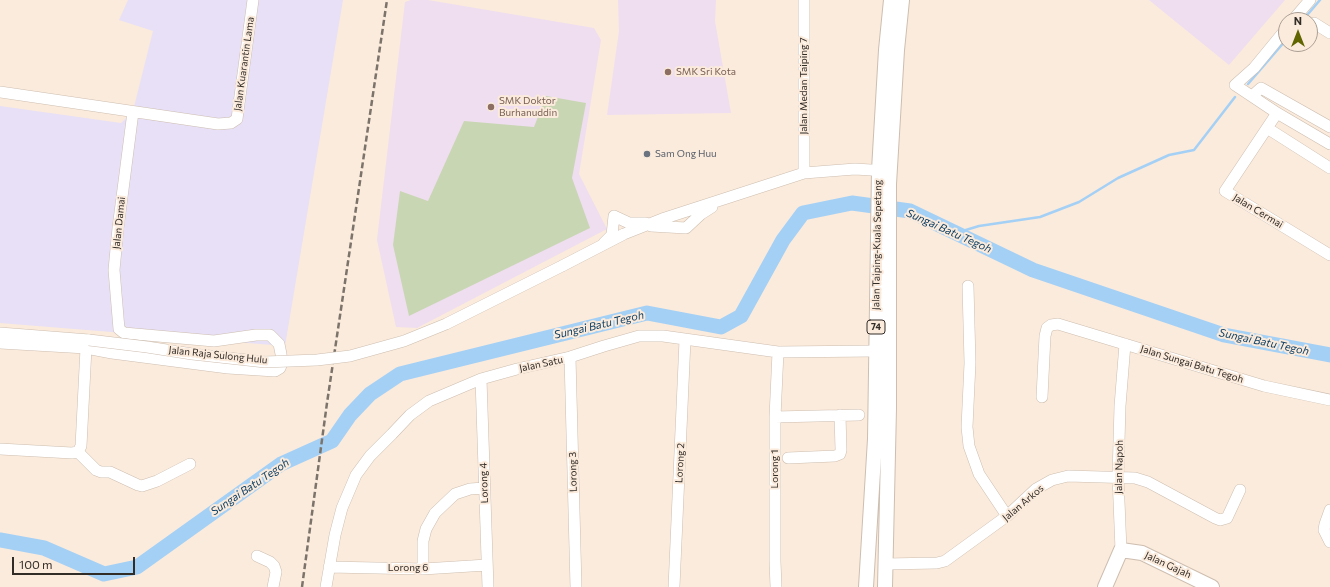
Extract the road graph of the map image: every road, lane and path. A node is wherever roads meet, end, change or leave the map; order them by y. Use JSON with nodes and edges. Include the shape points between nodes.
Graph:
{"nodes":[{"id":1,"x":253,"y":0,"type":"edge"},
{"id":2,"x":804,"y":0,"type":"edge"},
{"id":3,"x":891,"y":0,"type":"edge"},
{"id":4,"x":902,"y":0,"type":"edge"},
{"id":5,"x":1310,"y":0,"type":"edge"},
{"id":6,"x":1300,"y":12,"type":"edge"},
{"id":7,"x":1318,"y":26,"type":"edge"},
{"id":8,"x":1330,"y":33,"type":"edge"},
{"id":9,"x":1278,"y":39,"type":"edge"},
{"id":10,"x":0,"y":92,"type":"edge"},
{"id":11,"x":1252,"y":96,"type":"junction"},
{"id":12,"x":133,"y":112,"type":"junction"},
{"id":13,"x":1277,"y":112,"type":"junction"},
{"id":14,"x":1330,"y":127,"type":"edge"},
{"id":15,"x":1267,"y":128,"type":"junction"},
{"id":16,"x":1330,"y":144,"type":"edge"},
{"id":17,"x":1330,"y":168,"type":"edge"},
{"id":18,"x":804,"y":173,"type":"junction"},
{"id":19,"x":884,"y":178,"type":"junction"},
{"id":20,"x":725,"y":200,"type":"junction"},
{"id":21,"x":884,"y":215,"type":"junction"},
{"id":22,"x":662,"y":219,"type":"junction"},
{"id":23,"x":649,"y":226,"type":"junction"},
{"id":24,"x":601,"y":247,"type":"junction"},
{"id":25,"x":1330,"y":255,"type":"edge"},
{"id":26,"x":968,"y":286,"type":"dead end"},
{"id":27,"x":0,"y":333,"type":"edge"},
{"id":28,"x":685,"y":340,"type":"junction"},
{"id":29,"x":0,"y":343,"type":"edge"},
{"id":30,"x":88,"y":344,"type":"junction"},
{"id":31,"x":1125,"y":344,"type":"junction"},
{"id":32,"x":875,"y":351,"type":"junction"},
{"id":33,"x":778,"y":352,"type":"junction"},
{"id":34,"x":570,"y":357,"type":"junction"},
{"id":35,"x":481,"y":379,"type":"junction"},
{"id":36,"x":1042,"y":397,"type":"dead end"},
{"id":37,"x":1330,"y":400,"type":"edge"},
{"id":38,"x":840,"y":415,"type":"junction"},
{"id":39,"x":859,"y":415,"type":"dead end"},
{"id":40,"x":775,"y":417,"type":"junction"},
{"id":41,"x":0,"y":449,"type":"edge"},
{"id":42,"x":78,"y":452,"type":"junction"},
{"id":43,"x":788,"y":458,"type":"dead end"},
{"id":44,"x":190,"y":464,"type":"dead end"},
{"id":45,"x":1118,"y":477,"type":"junction"},
{"id":46,"x":484,"y":488,"type":"junction"},
{"id":47,"x":1240,"y":490,"type":"dead end"},
{"id":48,"x":1330,"y":510,"type":"edge"},
{"id":49,"x":1007,"y":516,"type":"junction"},
{"id":50,"x":1330,"y":542,"type":"edge"},
{"id":51,"x":1121,"y":550,"type":"junction"},
{"id":52,"x":257,"y":556,"type":"dead end"},
{"id":53,"x":886,"y":564,"type":"junction"},
{"id":54,"x":487,"y":565,"type":"junction"},
{"id":55,"x":328,"y":567,"type":"junction"},
{"id":56,"x":423,"y":569,"type":"junction"},
{"id":57,"x":1206,"y":585,"type":"edge"},
{"id":58,"x":273,"y":587,"type":"edge"},
{"id":59,"x":326,"y":587,"type":"edge"},
{"id":60,"x":488,"y":587,"type":"edge"},
{"id":61,"x":576,"y":587,"type":"edge"},
{"id":62,"x":674,"y":587,"type":"edge"},
{"id":63,"x":776,"y":587,"type":"edge"},
{"id":64,"x":866,"y":587,"type":"edge"},
{"id":65,"x":884,"y":587,"type":"edge"},
{"id":66,"x":890,"y":587,"type":"edge"},
{"id":67,"x":1105,"y":587,"type":"edge"}],
"edges":[{"from":1,"to":12,"type":"street","name":"Jalan Kuarantin Lama","via":[[237,119],[230,123],[218,124]]},
{"from":2,"to":18,"type":"street","name":"Jalan Medan Taiping 7"},
{"from":3,"to":19,"type":"main road","name":"Jalan Taiping-Kuala Sepetang","number":"74","via":[[886,50]]},
{"from":4,"to":19,"type":"main road","name":"Jalan Taiping-Kuala Sepetang","number":"74"},
{"from":5,"to":6,"type":"street"},
{"from":7,"to":8,"type":"street"},
{"from":9,"to":11,"type":"street","via":[[1254,68],[1235,85]]},
{"from":10,"to":12,"type":"street"},
{"from":11,"to":13,"type":"street"},
{"from":11,"to":14,"type":"street","via":[[1261,88]]},
{"from":12,"to":30,"type":"street","name":"Jalan Damai","via":[[114,270],[119,329],[124,333],[214,341],[270,335],[279,344],[282,363],[275,371],[228,368],[112,353]]},
{"from":13,"to":15,"type":"street","name":"Jalan Cermai"},
{"from":13,"to":16,"type":"street"},
{"from":15,"to":17,"type":"street"},
{"from":15,"to":25,"type":"street","name":"Jalan Cermai","via":[[1225,191]]},
{"from":18,"to":19,"type":"street","via":[[855,169]]},
{"from":18,"to":20,"type":"street"},
{"from":19,"to":21,"type":"main road","name":"Jalan Taiping-Kuala Sepetang","number":"74"},
{"from":20,"to":22,"type":"street"},
{"from":20,"to":23,"type":"street","via":[[701,214],[686,228]]},
{"from":21,"to":32,"type":"main road","name":"Jalan Taiping-Kuala Sepetang","number":"74"},
{"from":21,"to":53,"type":"main road","name":"Jalan Taiping-Kuala Sepetang","number":"74","via":[[889,408]]},
{"from":22,"to":23,"type":"street"},
{"from":22,"to":24,"type":"street","via":[[642,224],[629,223],[614,216],[612,235]]},
{"from":23,"to":24,"type":"street","name":"Jalan Raja Sulong Hulu","via":[[624,234]]},
{"from":24,"to":30,"type":"street","name":"Jalan Raja Sulong Hulu","bridge":true,"via":[[446,324],[404,341],[350,356],[265,362],[147,347]]},
{"from":26,"to":49,"type":"street","via":[[969,446],[979,474]]},
{"from":27,"to":30,"type":"street","name":"Jalan Raja Sulong Hulu"},
{"from":28,"to":33,"type":"street","name":"Jalan Satu"},
{"from":28,"to":34,"type":"street","name":"Jalan Satu","via":[[663,336],[639,336]]},
{"from":28,"to":62,"type":"street","name":"Lorong 2"},
{"from":29,"to":30,"type":"street"},
{"from":30,"to":42,"type":"street","via":[[81,446]]},
{"from":31,"to":36,"type":"street","name":"Jalan Sungai Batu Tegoh","via":[[1056,324],[1051,325],[1045,336]]},
{"from":31,"to":37,"type":"street","name":"Jalan Sungai Batu Tegoh","via":[[1264,386]]},
{"from":31,"to":45,"type":"street","name":"Jalan Napoh"},
{"from":32,"to":33,"type":"street","name":"Jalan Satu"},
{"from":32,"to":64,"type":"main road","name":"Jalan Taiping-Kuala Sepetang","number":"74","via":[[875,439]]},
{"from":33,"to":40,"type":"street","name":"Lorong 1"},
{"from":34,"to":35,"type":"street","name":"Jalan Satu"},
{"from":34,"to":61,"type":"street","name":"Lorong 3"},
{"from":35,"to":46,"type":"street","name":"Lorong 4"},
{"from":35,"to":55,"type":"street","name":"Jalan Satu","via":[[429,401],[410,415],[370,456],[356,474],[345,498]]},
{"from":38,"to":39,"type":"street"},
{"from":38,"to":40,"type":"street"},
{"from":38,"to":43,"type":"street","via":[[840,454]]},
{"from":40,"to":63,"type":"street","name":"Lorong 1"},
{"from":41,"to":42,"type":"street"},
{"from":42,"to":44,"type":"street","via":[[96,470],[110,472],[142,486]]},
{"from":45,"to":47,"type":"street","name":"Jalan Arkos","via":[[1148,482],[1220,520],[1227,518]]},
{"from":45,"to":49,"type":"street","name":"Jalan Arkos","via":[[1068,476],[1052,480],[1036,489]]},
{"from":45,"to":51,"type":"street","name":"Jalan Napoh"},
{"from":46,"to":54,"type":"street","name":"Lorong 4"},
{"from":46,"to":56,"type":"street","via":[[455,494],[435,513],[423,541]]},
{"from":48,"to":50,"type":"street","via":[[1324,524]]},
{"from":49,"to":53,"type":"street","name":"Jalan Arkos","via":[[945,562]]},
{"from":51,"to":57,"type":"main road","name":"Jalan Gajah","via":[[1142,553]]},
{"from":51,"to":67,"type":"main road","name":"Jalan Napoh"},
{"from":52,"to":58,"type":"street","via":[[274,566],[276,572]]},
{"from":53,"to":65,"type":"main road","name":"Jalan Taiping-Kuala Sepetang","number":"74"},
{"from":53,"to":66,"type":"main road"},
{"from":54,"to":56,"type":"street","name":"Lorong 6"},
{"from":54,"to":60,"type":"street","name":"Lorong 4"},
{"from":55,"to":56,"type":"street","name":"Lorong 6"},
{"from":55,"to":59,"type":"street","name":"Jalan Satu"}]}
